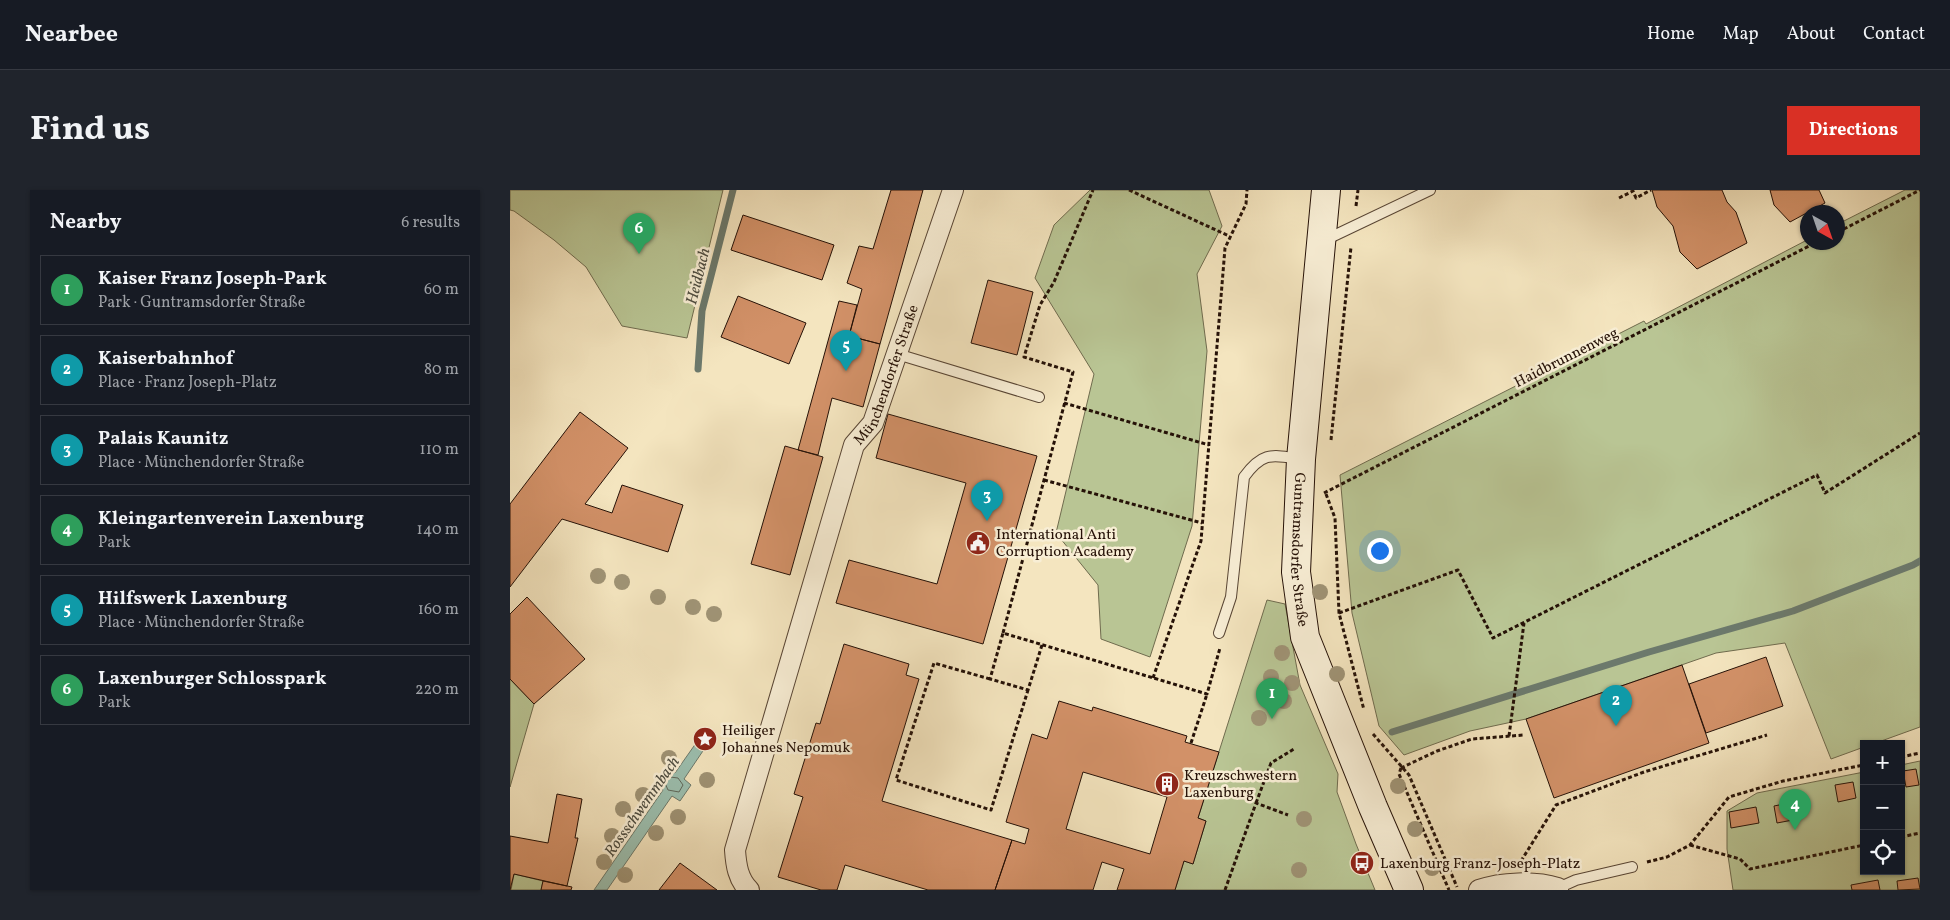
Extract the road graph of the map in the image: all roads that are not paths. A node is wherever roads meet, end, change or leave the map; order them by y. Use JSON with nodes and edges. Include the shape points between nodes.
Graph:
{"nodes":[{"id":1,"x":953,"y":190,"type":"edge"},
{"id":2,"x":1326,"y":190,"type":"edge"},
{"id":3,"x":1430,"y":190,"type":"edge"},
{"id":4,"x":1320,"y":242,"type":"junction"},
{"id":5,"x":898,"y":354,"type":"junction"},
{"id":6,"x":1039,"y":397,"type":"dead end"},
{"id":7,"x":1301,"y":459,"type":"junction"},
{"id":8,"x":1219,"y":633,"type":"road end"},
{"id":9,"x":1632,"y":867,"type":"road end"},
{"id":10,"x":1558,"y":889,"type":"edge"},
{"id":11,"x":749,"y":890,"type":"edge"},
{"id":12,"x":1409,"y":890,"type":"edge"},
{"id":13,"x":1479,"y":890,"type":"edge"}],
"edges":[{"from":1,"to":5,"type":"street","name":"Münchendorfer Straße"},
{"from":2,"to":4,"type":"main road","name":"Guntramsdorfer Straße"},
{"from":3,"to":4,"type":"lane"},
{"from":4,"to":7,"type":"main road","name":"Guntramsdorfer Straße"},
{"from":5,"to":6,"type":"lane"},
{"from":5,"to":11,"type":"street","name":"Münchendorfer Straße","via":[[873,423],[854,445],[735,850],[736,868]]},
{"from":7,"to":8,"type":"lane","via":[[1274,456],[1255,462],[1244,476],[1231,597]]},
{"from":7,"to":12,"type":"main road","name":"Guntramsdorfer Straße","via":[[1296,572],[1306,637]]},
{"from":9,"to":10,"type":"lane","via":[[1576,880]]},
{"from":10,"to":13,"type":"street","via":[[1507,883]]}]}
